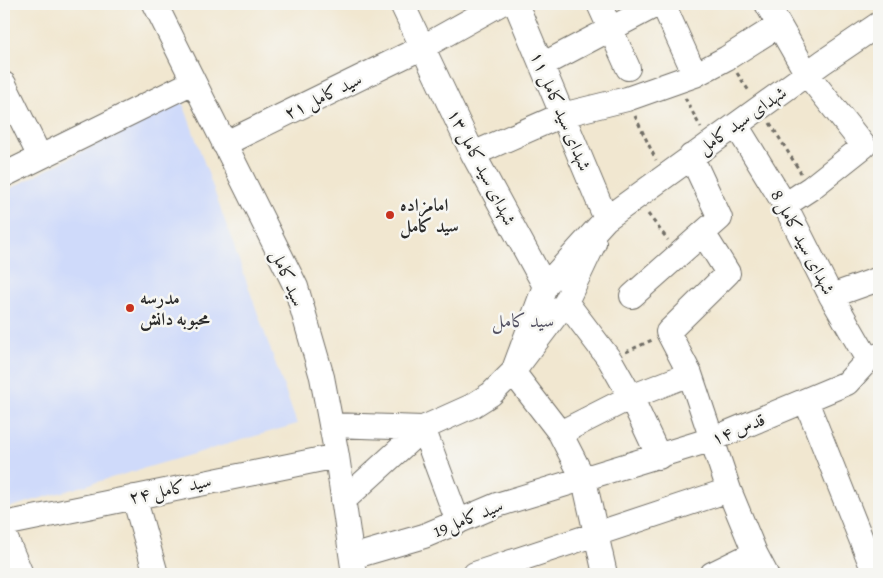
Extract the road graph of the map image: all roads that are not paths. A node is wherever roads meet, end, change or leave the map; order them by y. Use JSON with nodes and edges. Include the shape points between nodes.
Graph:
{"nodes":[{"id":1,"x":155,"y":4,"type":"edge"},
{"id":2,"x":402,"y":4,"type":"edge"},
{"id":3,"x":500,"y":4,"type":"edge"},
{"id":4,"x":516,"y":4,"type":"edge"},
{"id":5,"x":599,"y":4,"type":"edge"},
{"id":6,"x":658,"y":4,"type":"edge"},
{"id":7,"x":664,"y":4,"type":"edge"},
{"id":8,"x":767,"y":4,"type":"edge"},
{"id":9,"x":779,"y":25,"type":"junction"},
{"id":10,"x":611,"y":29,"type":"junction"},
{"id":11,"x":878,"y":29,"type":"edge"},
{"id":12,"x":423,"y":47,"type":"junction"},
{"id":13,"x":542,"y":65,"type":"junction"},
{"id":14,"x":628,"y":68,"type":"dead end"},
{"id":15,"x":807,"y":74,"type":"junction"},
{"id":16,"x":685,"y":78,"type":"junction"},
{"id":17,"x":193,"y":82,"type":"junction"},
{"id":18,"x":4,"y":84,"type":"edge"},
{"id":19,"x":562,"y":114,"type":"junction"},
{"id":20,"x":736,"y":124,"type":"junction"},
{"id":21,"x":224,"y":144,"type":"junction"},
{"id":22,"x":700,"y":150,"type":"junction"},
{"id":23,"x":473,"y":154,"type":"junction"},
{"id":24,"x":40,"y":157,"type":"junction"},
{"id":25,"x":4,"y":175,"type":"edge"},
{"id":26,"x":785,"y":205,"type":"junction"},
{"id":27,"x":606,"y":219,"type":"junction"},
{"id":28,"x":711,"y":226,"type":"junction"},
{"id":29,"x":879,"y":279,"type":"edge"},
{"id":30,"x":545,"y":286,"type":"junction"},
{"id":31,"x":632,"y":296,"type":"dead end"},
{"id":32,"x":831,"y":296,"type":"junction"},
{"id":33,"x":566,"y":302,"type":"junction"},
{"id":34,"x":874,"y":357,"type":"edge"},
{"id":35,"x":513,"y":372,"type":"junction"},
{"id":36,"x":690,"y":374,"type":"junction"},
{"id":37,"x":631,"y":397,"type":"junction"},
{"id":38,"x":806,"y":401,"type":"junction"},
{"id":39,"x":331,"y":425,"type":"junction"},
{"id":40,"x":423,"y":428,"type":"junction"},
{"id":41,"x":560,"y":433,"type":"junction"},
{"id":42,"x":713,"y":439,"type":"junction"},
{"id":43,"x":337,"y":456,"type":"junction"},
{"id":44,"x":659,"y":457,"type":"junction"},
{"id":45,"x":584,"y":480,"type":"junction"},
{"id":46,"x":729,"y":490,"type":"junction"},
{"id":47,"x":134,"y":497,"type":"junction"},
{"id":48,"x":343,"y":501,"type":"junction"},
{"id":49,"x":458,"y":522,"type":"junction"},
{"id":50,"x":4,"y":524,"type":"edge"},
{"id":51,"x":4,"y":534,"type":"edge"},
{"id":52,"x":596,"y":535,"type":"junction"},
{"id":53,"x":755,"y":553,"type":"junction"},
{"id":54,"x":353,"y":566,"type":"edge"},
{"id":55,"x":502,"y":570,"type":"edge"},
{"id":56,"x":20,"y":574,"type":"edge"},
{"id":57,"x":156,"y":574,"type":"edge"},
{"id":58,"x":475,"y":574,"type":"edge"},
{"id":59,"x":605,"y":574,"type":"edge"},
{"id":60,"x":712,"y":574,"type":"edge"},
{"id":61,"x":766,"y":574,"type":"edge"},
{"id":62,"x":875,"y":574,"type":"edge"}],
"edges":[{"from":1,"to":17,"type":"street","name":"سید کامل"},
{"from":2,"to":12,"type":"street","name":"شهدای سید کامل ۱۳"},
{"from":3,"to":12,"type":"street","name":"سید کامل ۲۱"},
{"from":4,"to":13,"type":"street","name":"شهدای سید کامل ۱۱"},
{"from":5,"to":10,"type":"street"},
{"from":6,"to":10,"type":"street"},
{"from":7,"to":16,"type":"street"},
{"from":8,"to":9,"type":"street"},
{"from":9,"to":15,"type":"street"},
{"from":9,"to":16,"type":"street","via":[[727,58]]},
{"from":10,"to":13,"type":"street"},
{"from":10,"to":14,"type":"street"},
{"from":11,"to":15,"type":"street","name":"شهدای سید کامل"},
{"from":12,"to":21,"type":"street","name":"سید کامل ۲۱"},
{"from":12,"to":23,"type":"street","name":"شهدای سید کامل ۱۳"},
{"from":13,"to":19,"type":"street","name":"شهدای سید کامل ۱۱"},
{"from":15,"to":20,"type":"street","name":"شهدای سید کامل"},
{"from":15,"to":26,"type":"street","via":[[864,146]]},
{"from":16,"to":19,"type":"street","via":[[627,99]]},
{"from":17,"to":21,"type":"street","name":"سید کامل"},
{"from":17,"to":24,"type":"street"},
{"from":18,"to":24,"type":"street"},
{"from":19,"to":23,"type":"street"},
{"from":19,"to":27,"type":"street","name":"شهدای سید کامل ۱۱"},
{"from":20,"to":22,"type":"street","name":"شهدای سید کامل"},
{"from":20,"to":26,"type":"street","name":"شهدای سید کامل 8"},
{"from":21,"to":39,"type":"street","name":"سید کامل","via":[[296,287],[322,377]]},
{"from":22,"to":27,"type":"street","name":"شهدای سید کامل"},
{"from":22,"to":28,"type":"street"},
{"from":23,"to":30,"type":"street","name":"شهدای سید کامل ۱۳"},
{"from":24,"to":25,"type":"street"},
{"from":26,"to":32,"type":"street","name":"شهدای سید کامل 8"},
{"from":27,"to":30,"type":"street","name":"شهدای سید کامل"},
{"from":27,"to":33,"type":"street","name":"شهدای سید کامل"},
{"from":28,"to":31,"type":"street"},
{"from":28,"to":36,"type":"street","via":[[728,273],[668,332]]},
{"from":29,"to":32,"type":"street"},
{"from":30,"to":35,"type":"street","name":"شهدای سید کامل"},
{"from":32,"to":34,"type":"street","name":"شهدای سید کامل 8"},
{"from":33,"to":35,"type":"street","name":"شهدای سید کامل"},
{"from":33,"to":37,"type":"street","via":[[610,360]]},
{"from":34,"to":38,"type":"street","name":"قدس ۱۴","via":[[847,383]]},
{"from":35,"to":40,"type":"street","name":"شهدای سید کامل","via":[[491,394],[472,406]]},
{"from":35,"to":41,"type":"street"},
{"from":36,"to":37,"type":"street"},
{"from":36,"to":42,"type":"street"},
{"from":37,"to":41,"type":"street"},
{"from":37,"to":44,"type":"street"},
{"from":38,"to":42,"type":"street","name":"قدس ۱۴"},
{"from":38,"to":62,"type":"street"},
{"from":39,"to":40,"type":"street"},
{"from":39,"to":43,"type":"street","name":"سید کامل"},
{"from":40,"to":48,"type":"street","name":"شهدای سید کامل"},
{"from":40,"to":49,"type":"street"},
{"from":41,"to":45,"type":"street"},
{"from":42,"to":44,"type":"street","name":"قدس ۱۴"},
{"from":42,"to":46,"type":"street"},
{"from":43,"to":47,"type":"street","name":"سید کامل ۲۴"},
{"from":43,"to":48,"type":"street","name":"سید کامل"},
{"from":44,"to":45,"type":"street","name":"قدس ۱۴"},
{"from":45,"to":49,"type":"street","name":"سید کامل19","via":[[497,505]]},
{"from":45,"to":52,"type":"street"},
{"from":46,"to":52,"type":"street"},
{"from":46,"to":53,"type":"street"},
{"from":47,"to":50,"type":"street","name":"سید کامل ۲۴"},
{"from":47,"to":57,"type":"street"},
{"from":48,"to":54,"type":"street","name":"سید کامل"},
{"from":49,"to":54,"type":"street","name":"سید کامل19"},
{"from":51,"to":56,"type":"street"},
{"from":52,"to":55,"type":"street"},
{"from":52,"to":59,"type":"street"},
{"from":53,"to":60,"type":"street"},
{"from":53,"to":61,"type":"street"},
{"from":55,"to":58,"type":"street"}]}
